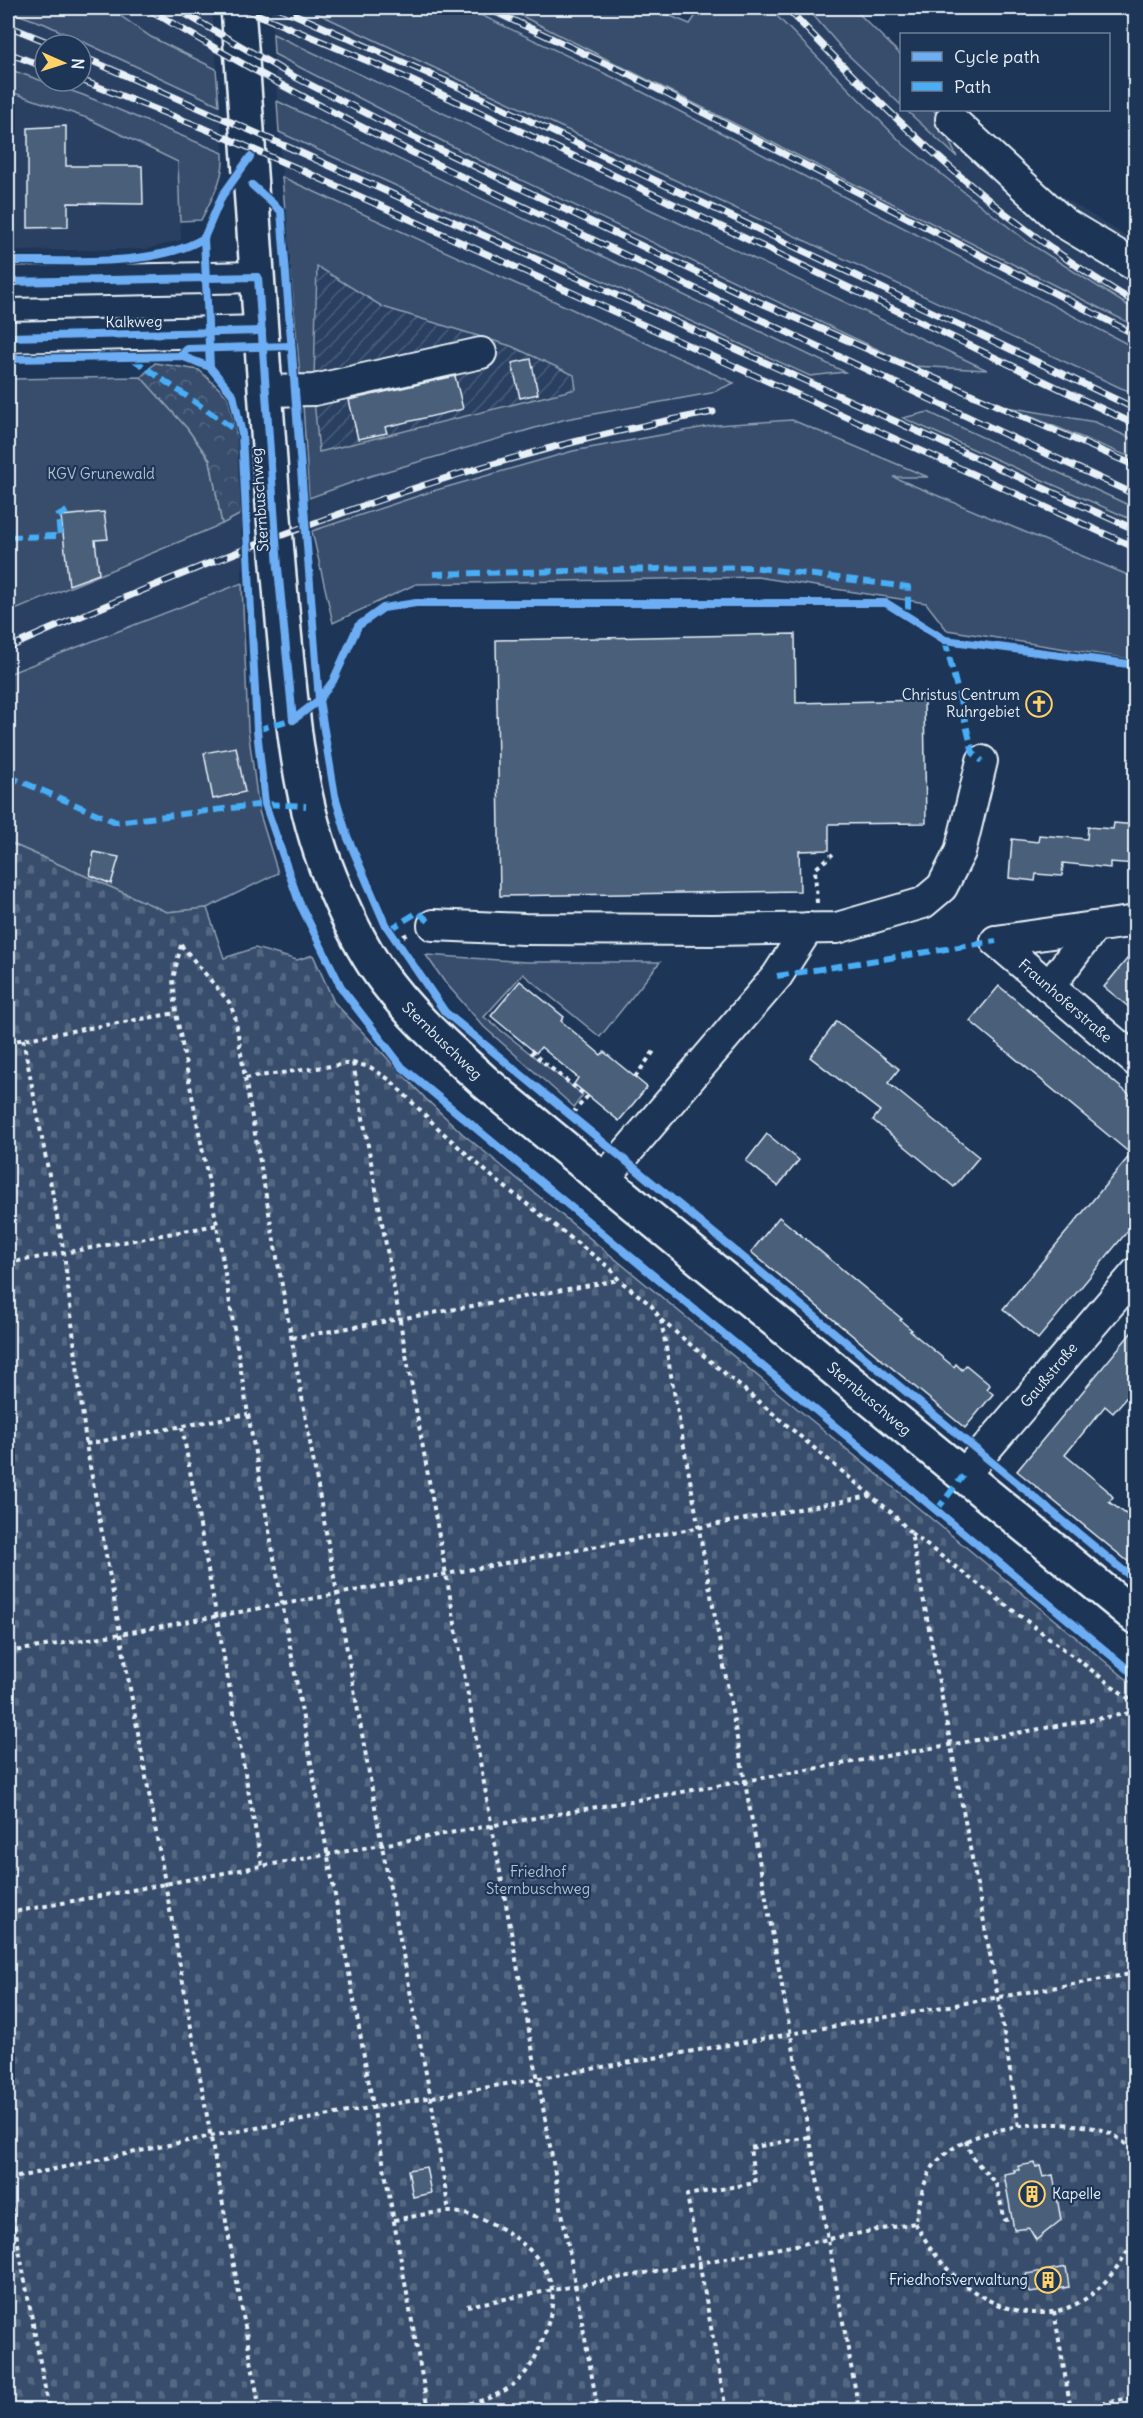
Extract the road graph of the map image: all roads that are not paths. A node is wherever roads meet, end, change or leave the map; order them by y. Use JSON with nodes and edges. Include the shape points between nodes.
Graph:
{"nodes":[{"id":1,"x":238,"y":8,"type":"edge"},
{"id":2,"x":951,"y":119,"type":"dead end"},
{"id":3,"x":1136,"y":266,"type":"edge"},
{"id":4,"x":258,"y":277,"type":"junction"},
{"id":5,"x":8,"y":282,"type":"edge"},
{"id":6,"x":262,"y":331,"type":"junction"},
{"id":7,"x":8,"y":337,"type":"edge"},
{"id":8,"x":481,"y":353,"type":"dead end"},
{"id":9,"x":266,"y":391,"type":"junction"},
{"id":10,"x":982,"y":761,"type":"dead end"},
{"id":11,"x":1136,"y":921,"type":"edge"},
{"id":12,"x":1094,"y":927,"type":"junction"},
{"id":13,"x":423,"y":928,"type":"road end"},
{"id":14,"x":808,"y":928,"type":"junction"},
{"id":15,"x":1048,"y":987,"type":"junction"},
{"id":16,"x":1136,"y":1061,"type":"edge"},
{"id":17,"x":604,"y":1179,"type":"junction"},
{"id":18,"x":1136,"y":1273,"type":"edge"},
{"id":19,"x":963,"y":1476,"type":"junction"},
{"id":20,"x":1136,"y":1617,"type":"edge"}],
"edges":[{"from":1,"to":4,"type":"main road","name":"Sternbuschweg"},
{"from":2,"to":3,"type":"street","via":[[1064,223]]},
{"from":4,"to":5,"type":"street"},
{"from":4,"to":6,"type":"main road","name":"Sternbuschweg"},
{"from":6,"to":7,"type":"street","name":"Kalkweg"},
{"from":6,"to":9,"type":"main road","name":"Sternbuschweg"},
{"from":8,"to":9,"type":"street","via":[[314,390]]},
{"from":9,"to":17,"type":"main road","name":"Sternbuschweg","via":[[293,720],[306,806],[336,891],[378,971],[426,1028],[486,1083]]},
{"from":10,"to":14,"type":"street","via":[[960,852],[942,887],[923,903],[837,928]]},
{"from":11,"to":12,"type":"street"},
{"from":12,"to":15,"type":"street"},
{"from":12,"to":15,"type":"street","name":"Fraunhoferstraße","via":[[996,941]]},
{"from":13,"to":14,"type":"street"},
{"from":14,"to":17,"type":"street","via":[[777,976]]},
{"from":15,"to":16,"type":"street","name":"Fraunhoferstraße"},
{"from":17,"to":19,"type":"main road","name":"Sternbuschweg"},
{"from":18,"to":19,"type":"street","name":"Gaußstraße"},
{"from":19,"to":20,"type":"main road","name":"Sternbuschweg"}]}
